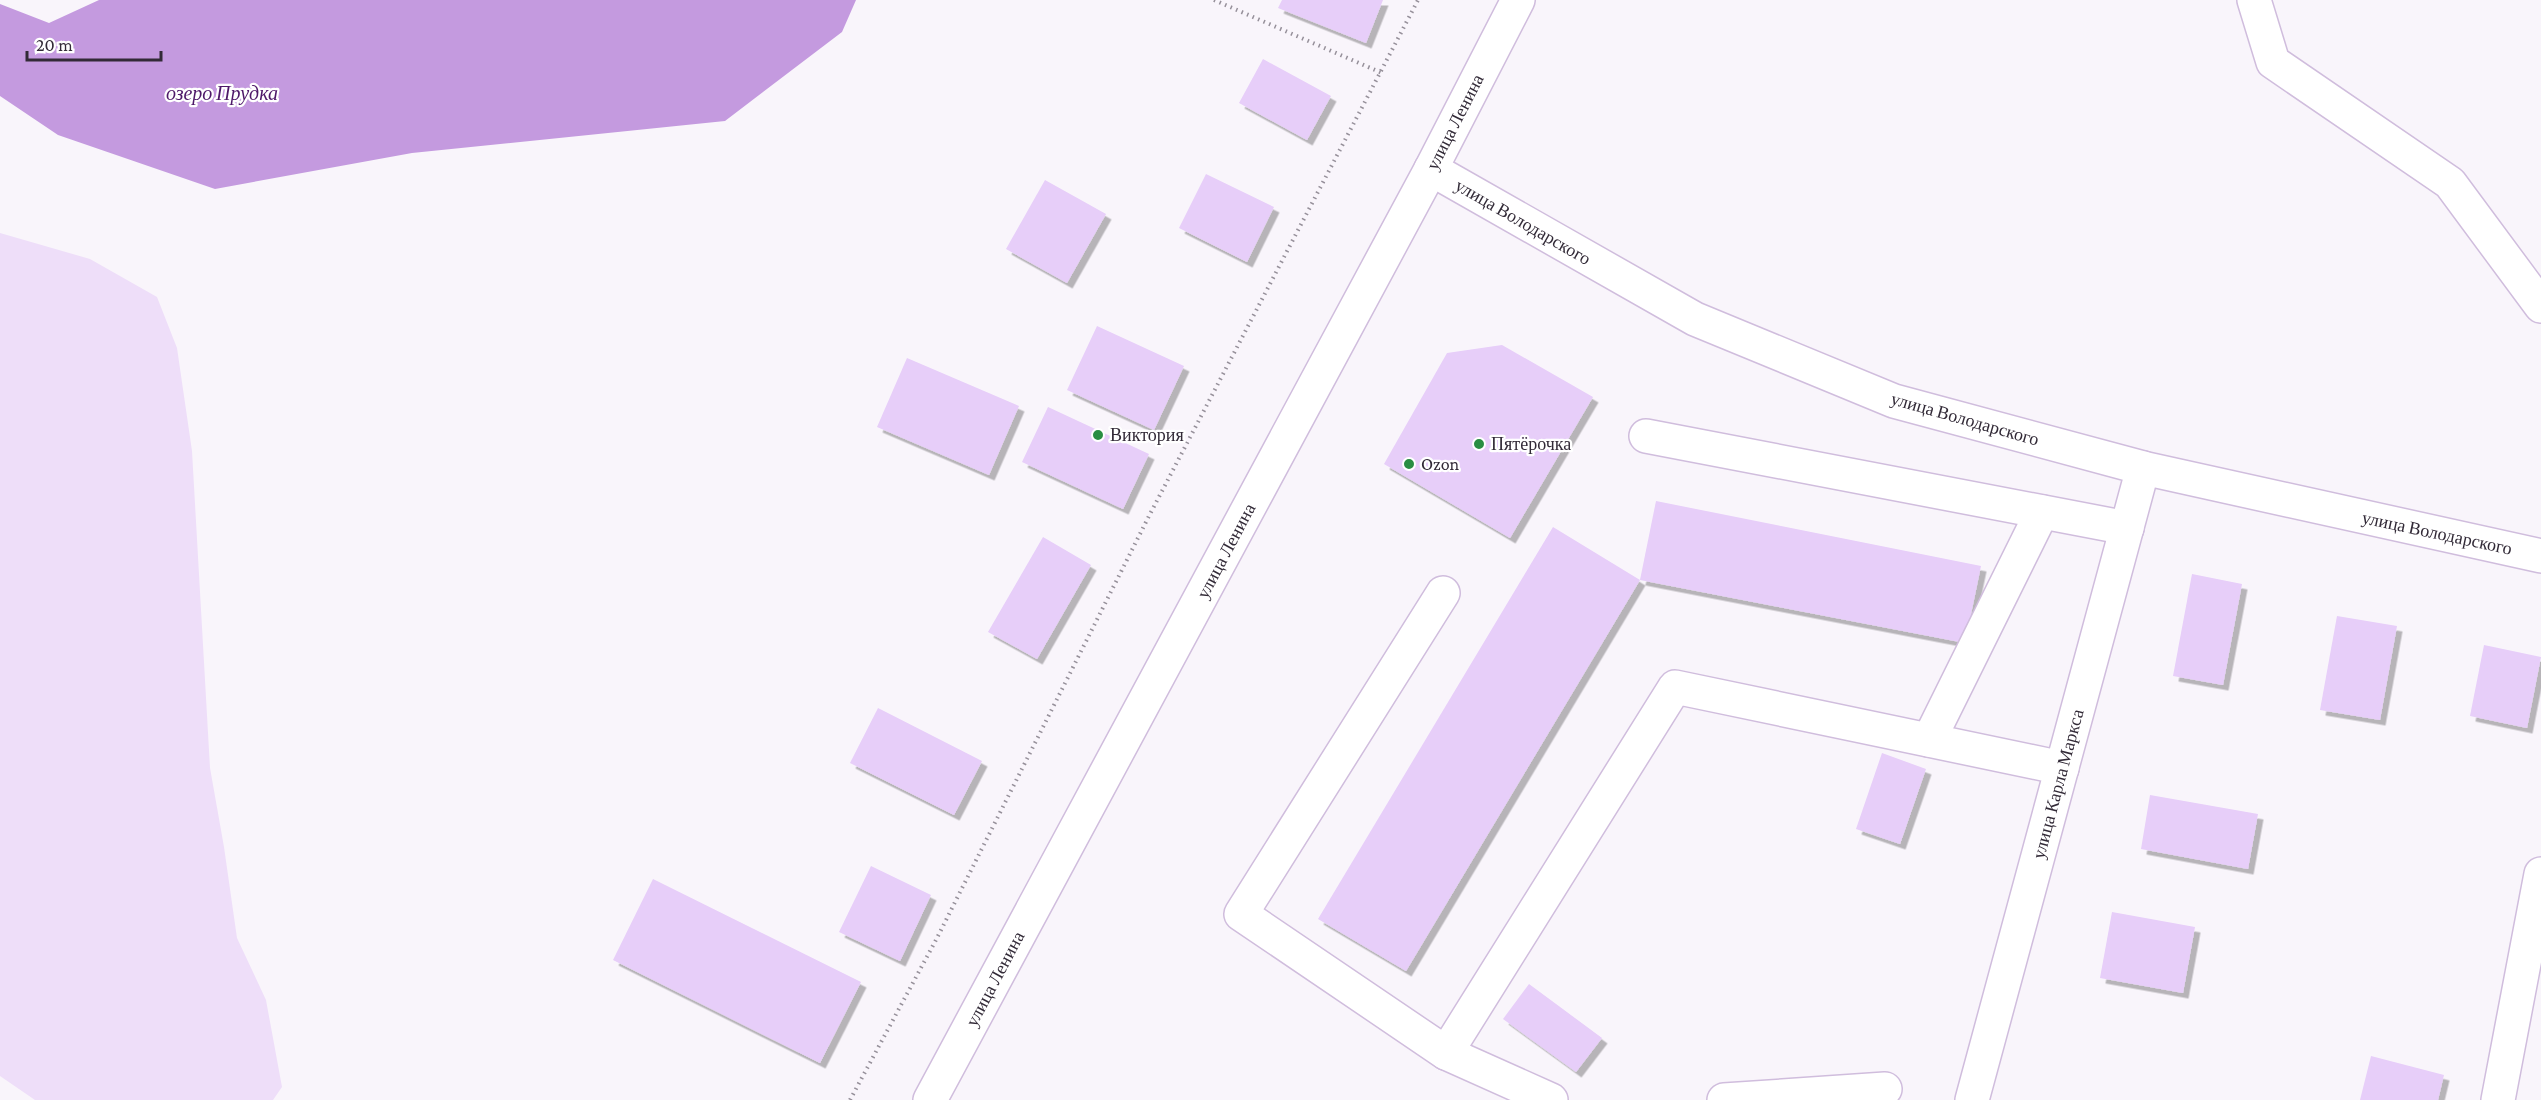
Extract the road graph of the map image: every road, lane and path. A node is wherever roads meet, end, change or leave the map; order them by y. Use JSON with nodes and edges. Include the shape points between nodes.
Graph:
{"nodes":[{"id":1,"x":1214,"y":0,"type":"edge"},
{"id":2,"x":1419,"y":0,"type":"edge"},
{"id":3,"x":1518,"y":0,"type":"edge"},
{"id":4,"x":2254,"y":0,"type":"edge"},
{"id":5,"x":1382,"y":73,"type":"junction"},
{"id":6,"x":1431,"y":170,"type":"junction"},
{"id":7,"x":2541,"y":306,"type":"edge"},
{"id":8,"x":1646,"y":436,"type":"dead end"},
{"id":9,"x":2143,"y":468,"type":"junction"},
{"id":10,"x":2042,"y":512,"type":"junction"},
{"id":11,"x":2127,"y":528,"type":"junction"},
{"id":12,"x":2541,"y":556,"type":"edge"},
{"id":13,"x":1443,"y":593,"type":"dead end"},
{"id":14,"x":1929,"y":740,"type":"junction"},
{"id":15,"x":2062,"y":768,"type":"junction"},
{"id":16,"x":2541,"y":874,"type":"edge"},
{"id":17,"x":1446,"y":1053,"type":"junction"},
{"id":18,"x":1885,"y":1089,"type":"dead end"},
{"id":19,"x":850,"y":1100,"type":"edge"},
{"id":20,"x":930,"y":1100,"type":"edge"},
{"id":21,"x":1551,"y":1100,"type":"edge"},
{"id":22,"x":1725,"y":1100,"type":"edge"},
{"id":23,"x":1972,"y":1100,"type":"edge"},
{"id":24,"x":2498,"y":1100,"type":"edge"}],
"edges":[{"from":1,"to":5,"type":"path"},
{"from":2,"to":5,"type":"path"},
{"from":3,"to":6,"type":"main road","name":"улица Ленина"},
{"from":4,"to":7,"type":"main road","via":[[2273,62],[2450,183]]},
{"from":5,"to":19,"type":"path","via":[[1149,516],[937,938]]},
{"from":6,"to":9,"type":"main road","name":"улица Володарского","via":[[1695,320],[1894,401]]},
{"from":6,"to":20,"type":"main road","name":"улица Ленина"},
{"from":8,"to":10,"type":"main road"},
{"from":9,"to":11,"type":"main road","name":"улица Карла Маркса"},
{"from":9,"to":12,"type":"main road","name":"улица Володарского"},
{"from":10,"to":11,"type":"main road"},
{"from":10,"to":14,"type":"main road"},
{"from":11,"to":15,"type":"main road","name":"улица Карла Маркса"},
{"from":13,"to":17,"type":"main road","via":[[1241,914]]},
{"from":14,"to":15,"type":"main road"},
{"from":14,"to":17,"type":"main road","via":[[1675,687]]},
{"from":15,"to":23,"type":"main road","name":"улица Карла Маркса"},
{"from":16,"to":24,"type":"main road"},
{"from":17,"to":21,"type":"main road"},
{"from":18,"to":22,"type":"main road"}]}
